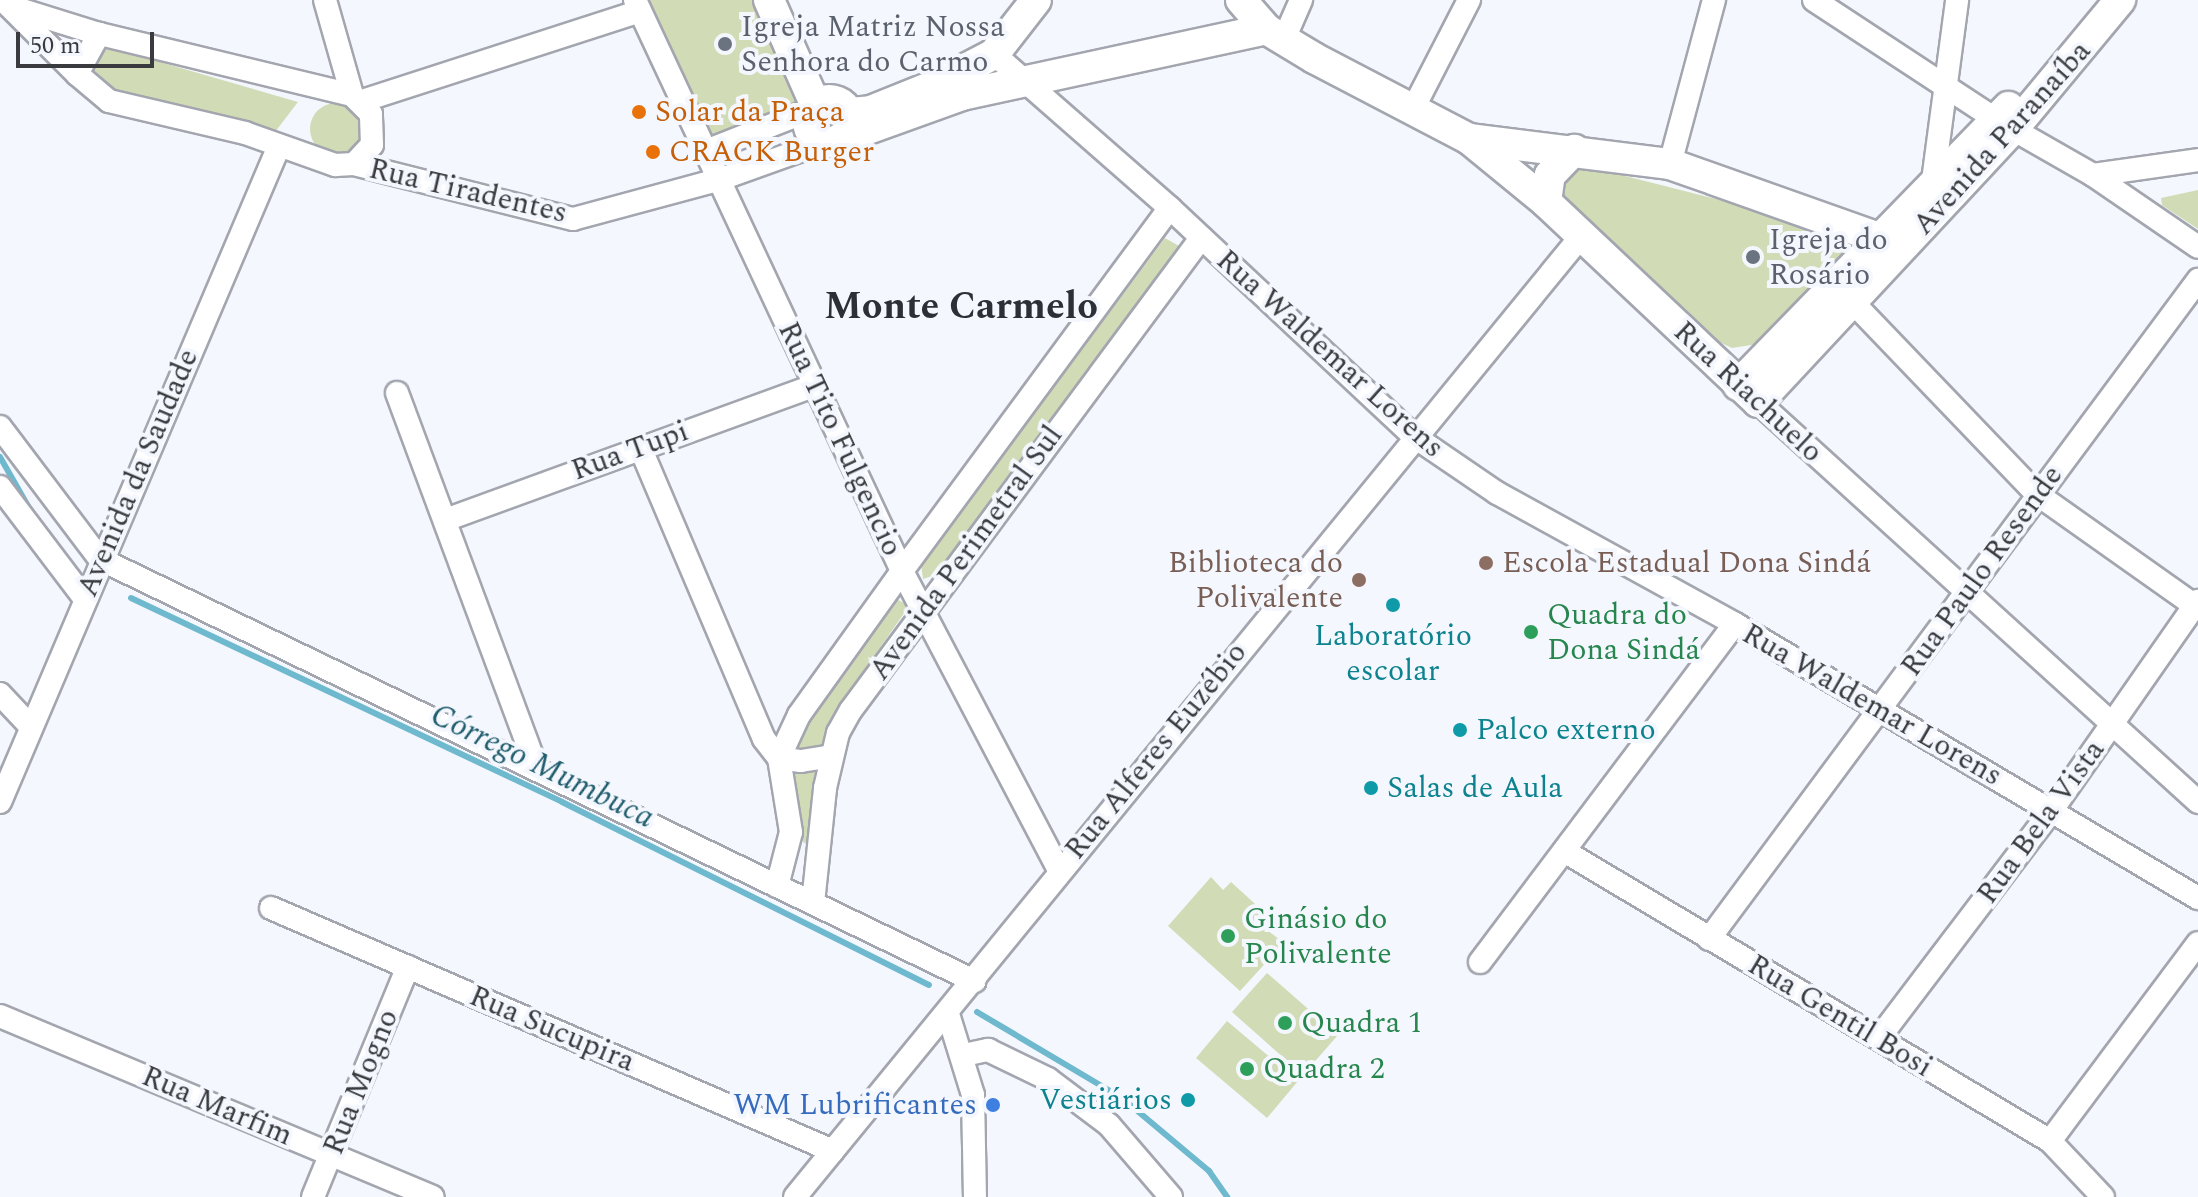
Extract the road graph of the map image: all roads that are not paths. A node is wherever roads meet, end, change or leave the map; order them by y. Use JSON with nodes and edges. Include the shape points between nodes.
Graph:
{"nodes":[{"id":1,"x":325,"y":0,"type":"edge"},
{"id":2,"x":769,"y":0,"type":"edge"},
{"id":3,"x":791,"y":0,"type":"edge"},
{"id":4,"x":1036,"y":0,"type":"edge"},
{"id":5,"x":1241,"y":0,"type":"edge"},
{"id":6,"x":1301,"y":0,"type":"edge"},
{"id":7,"x":1469,"y":0,"type":"edge"},
{"id":8,"x":1714,"y":0,"type":"edge"},
{"id":9,"x":1814,"y":0,"type":"edge"},
{"id":10,"x":1957,"y":0,"type":"edge"},
{"id":11,"x":6,"y":3,"type":"edge"},
{"id":12,"x":638,"y":6,"type":"edge"},
{"id":13,"x":2108,"y":9,"type":"edge"},
{"id":14,"x":99,"y":34,"type":"junction"},
{"id":15,"x":1275,"y":34,"type":"junction"},
{"id":16,"x":994,"y":54,"type":"junction"},
{"id":17,"x":77,"y":74,"type":"junction"},
{"id":18,"x":1029,"y":81,"type":"junction"},
{"id":19,"x":1948,"y":87,"type":"junction"},
{"id":20,"x":357,"y":98,"type":"junction"},
{"id":21,"x":1412,"y":111,"type":"junction"},
{"id":22,"x":829,"y":118,"type":"junction"},
{"id":23,"x":2004,"y":124,"type":"junction"},
{"id":24,"x":1469,"y":139,"type":"junction"},
{"id":25,"x":279,"y":146,"type":"junction"},
{"id":26,"x":1574,"y":150,"type":"junction"},
{"id":27,"x":706,"y":151,"type":"junction"},
{"id":28,"x":2198,"y":160,"type":"edge"},
{"id":29,"x":354,"y":164,"type":"junction"},
{"id":30,"x":1670,"y":164,"type":"junction"},
{"id":31,"x":2093,"y":175,"type":"junction"},
{"id":32,"x":721,"y":179,"type":"junction"},
{"id":33,"x":1933,"y":181,"type":"junction"},
{"id":34,"x":1546,"y":202,"type":"junction"},
{"id":35,"x":1170,"y":208,"type":"junction"},
{"id":36,"x":1582,"y":235,"type":"junction"},
{"id":37,"x":1201,"y":238,"type":"junction"},
{"id":38,"x":1894,"y":242,"type":"junction"},
{"id":39,"x":2198,"y":247,"type":"edge"},
{"id":40,"x":2198,"y":280,"type":"edge"},
{"id":41,"x":1845,"y":294,"type":"junction"},
{"id":42,"x":814,"y":386,"type":"junction"},
{"id":43,"x":397,"y":393,"type":"dead end"},
{"id":44,"x":1748,"y":393,"type":"junction"},
{"id":45,"x":0,"y":427,"type":"edge"},
{"id":46,"x":1415,"y":437,"type":"junction"},
{"id":47,"x":640,"y":447,"type":"junction"},
{"id":48,"x":0,"y":487,"type":"edge"},
{"id":49,"x":2037,"y":494,"type":"junction"},
{"id":50,"x":448,"y":519,"type":"junction"},
{"id":51,"x":99,"y":562,"type":"junction"},
{"id":52,"x":902,"y":571,"type":"junction"},
{"id":53,"x":1964,"y":591,"type":"junction"},
{"id":54,"x":87,"y":594,"type":"junction"},
{"id":55,"x":2197,"y":605,"type":"edge"},
{"id":56,"x":924,"y":607,"type":"junction"},
{"id":57,"x":1735,"y":624,"type":"junction"},
{"id":58,"x":0,"y":694,"type":"edge"},
{"id":59,"x":1881,"y":710,"type":"junction"},
{"id":60,"x":2112,"y":724,"type":"junction"},
{"id":61,"x":30,"y":726,"type":"junction"},
{"id":62,"x":832,"y":756,"type":"junction"},
{"id":63,"x":779,"y":758,"type":"junction"},
{"id":64,"x":537,"y":770,"type":"junction"},
{"id":65,"x":0,"y":802,"type":"edge"},
{"id":66,"x":2198,"y":802,"type":"edge"},
{"id":67,"x":2052,"y":810,"type":"junction"},
{"id":68,"x":1564,"y":851,"type":"junction"},
{"id":69,"x":1059,"y":870,"type":"junction"},
{"id":70,"x":777,"y":886,"type":"junction"},
{"id":71,"x":2198,"y":898,"type":"edge"},
{"id":72,"x":813,"y":903,"type":"junction"},
{"id":73,"x":271,"y":908,"type":"dead end"},
{"id":74,"x":1709,"y":939,"type":"junction"},
{"id":75,"x":2198,"y":943,"type":"edge"},
{"id":76,"x":1480,"y":962,"type":"dead end"},
{"id":77,"x":408,"y":967,"type":"junction"},
{"id":78,"x":974,"y":981,"type":"junction"},
{"id":79,"x":948,"y":1014,"type":"junction"},
{"id":80,"x":0,"y":1016,"type":"edge"},
{"id":81,"x":1879,"y":1038,"type":"junction"},
{"id":82,"x":964,"y":1055,"type":"junction"},
{"id":83,"x":2050,"y":1141,"type":"junction"},
{"id":84,"x":833,"y":1151,"type":"junction"},
{"id":85,"x":331,"y":1154,"type":"junction"},
{"id":86,"x":313,"y":1197,"type":"edge"},
{"id":87,"x":433,"y":1197,"type":"edge"},
{"id":88,"x":795,"y":1197,"type":"edge"},
{"id":89,"x":975,"y":1197,"type":"edge"},
{"id":90,"x":1171,"y":1197,"type":"edge"},
{"id":91,"x":2103,"y":1197,"type":"edge"}],
"edges":[{"from":1,"to":20,"type":"street"},
{"from":2,"to":22,"type":"main road"},
{"from":3,"to":22,"type":"main road"},
{"from":4,"to":16,"type":"main road"},
{"from":5,"to":15,"type":"main road","name":"Rua Riachuelo"},
{"from":6,"to":15,"type":"street"},
{"from":7,"to":21,"type":"street"},
{"from":8,"to":30,"type":"street"},
{"from":9,"to":19,"type":"street"},
{"from":10,"to":19,"type":"street"},
{"from":11,"to":14,"type":"street"},
{"from":11,"to":17,"type":"street","name":"Rua Tiradentes"},
{"from":12,"to":20,"type":"street"},
{"from":12,"to":27,"type":"street","name":"Rua Tito Fulgencio"},
{"from":13,"to":23,"type":"main road","name":"Avenida Paranaíba"},
{"from":14,"to":17,"type":"street"},
{"from":14,"to":20,"type":"street"},
{"from":15,"to":18,"type":"main road"},
{"from":15,"to":21,"type":"main road","name":"Rua Riachuelo"},
{"from":16,"to":18,"type":"street","name":"Rua Waldemar Lorens"},
{"from":16,"to":22,"type":"main road","via":[[871,111]]},
{"from":17,"to":25,"type":"street","name":"Rua Tiradentes","via":[[109,101]]},
{"from":18,"to":22,"type":"main road"},
{"from":18,"to":35,"type":"street","name":"Rua Waldemar Lorens"},
{"from":19,"to":23,"type":"street"},
{"from":19,"to":33,"type":"street"},
{"from":20,"to":29,"type":"street","via":[[375,132],[372,145]]},
{"from":21,"to":24,"type":"main road","name":"Rua Riachuelo"},
{"from":22,"to":27,"type":"street"},
{"from":22,"to":32,"type":"street","name":"Rua Tiradentes"},
{"from":23,"to":31,"type":"street"},
{"from":23,"to":33,"type":"main road","name":"Avenida Paranaíba"},
{"from":23,"to":38,"type":"main road","name":"Avenida Paranaíba"},
{"from":24,"to":26,"type":"main road"},
{"from":24,"to":34,"type":"main road","name":"Rua Riachuelo"},
{"from":25,"to":29,"type":"street","name":"Rua Tiradentes","via":[[335,165]]},
{"from":25,"to":51,"type":"street","name":"Avenida da Saudade"},
{"from":26,"to":30,"type":"main road"},
{"from":26,"to":34,"type":"main road","via":[[1550,175]]},
{"from":27,"to":32,"type":"street","name":"Rua Tito Fulgencio"},
{"from":28,"to":31,"type":"street"},
{"from":29,"to":32,"type":"street","name":"Rua Tiradentes","via":[[573,219]]},
{"from":30,"to":38,"type":"main road"},
{"from":31,"to":39,"type":"street"},
{"from":32,"to":42,"type":"street","name":"Rua Tito Fulgencio"},
{"from":33,"to":38,"type":"main road","name":"Avenida Paranaíba"},
{"from":34,"to":36,"type":"main road","name":"Rua Riachuelo"},
{"from":35,"to":37,"type":"street","name":"Rua Waldemar Lorens"},
{"from":35,"to":52,"type":"street","name":"Avenida Perimetral Sul"},
{"from":36,"to":44,"type":"main road","name":"Rua Riachuelo"},
{"from":36,"to":46,"type":"street","name":"Rua Alferes Euzébio"},
{"from":37,"to":46,"type":"street","name":"Rua Waldemar Lorens"},
{"from":37,"to":56,"type":"street","name":"Avenida Perimetral Sul"},
{"from":38,"to":41,"type":"main road","name":"Avenida Paranaíba"},
{"from":40,"to":49,"type":"street","name":"Rua Paulo Resende"},
{"from":41,"to":44,"type":"main road","name":"Avenida Paranaíba"},
{"from":41,"to":49,"type":"street"},
{"from":42,"to":47,"type":"street","name":"Rua Tupi"},
{"from":42,"to":52,"type":"street","name":"Rua Tito Fulgencio"},
{"from":43,"to":50,"type":"street"},
{"from":44,"to":53,"type":"street","name":"Rua Riachuelo"},
{"from":45,"to":51,"type":"street"},
{"from":46,"to":57,"type":"street","name":"Rua Waldemar Lorens","via":[[1497,493]]},
{"from":46,"to":69,"type":"street","name":"Rua Alferes Euzébio"},
{"from":47,"to":50,"type":"street","name":"Rua Tupi"},
{"from":47,"to":63,"type":"street","via":[[764,739]]},
{"from":48,"to":54,"type":"street"},
{"from":49,"to":53,"type":"street","name":"Rua Paulo Resende"},
{"from":49,"to":55,"type":"street"},
{"from":50,"to":64,"type":"street"},
{"from":51,"to":54,"type":"street","name":"Avenida da Saudade"},
{"from":51,"to":64,"type":"street"},
{"from":52,"to":56,"type":"street","name":"Rua Tito Fulgencio"},
{"from":52,"to":63,"type":"street","name":"Avenida Perimetral Sul","via":[[799,715]]},
{"from":53,"to":59,"type":"street","name":"Rua Paulo Resende"},
{"from":53,"to":60,"type":"street","name":"Rua Riachuelo"},
{"from":54,"to":61,"type":"street","name":"Avenida da Saudade"},
{"from":55,"to":60,"type":"street","name":"Rua Bela Vista"},
{"from":56,"to":62,"type":"street","name":"Avenida Perimetral Sul","via":[[851,710]]},
{"from":56,"to":69,"type":"street","name":"Rua Tito Fulgencio"},
{"from":57,"to":59,"type":"street","name":"Rua Waldemar Lorens"},
{"from":57,"to":68,"type":"street"},
{"from":58,"to":61,"type":"street"},
{"from":59,"to":67,"type":"street","name":"Rua Waldemar Lorens"},
{"from":59,"to":74,"type":"street","name":"Rua Paulo Resende"},
{"from":60,"to":66,"type":"street","name":"Rua Riachuelo"},
{"from":60,"to":67,"type":"street","name":"Rua Bela Vista"},
{"from":61,"to":65,"type":"street","name":"Avenida da Saudade"},
{"from":62,"to":63,"type":"street"},
{"from":62,"to":72,"type":"street","name":"Avenida Perimetral Sul"},
{"from":63,"to":70,"type":"street","via":[[791,832]]},
{"from":64,"to":70,"type":"street"},
{"from":67,"to":71,"type":"street","name":"Rua Waldemar Lorens"},
{"from":67,"to":81,"type":"street","name":"Rua Bela Vista"},
{"from":68,"to":74,"type":"street","name":"Rua Gentil Bosi"},
{"from":68,"to":76,"type":"street"},
{"from":69,"to":78,"type":"street","name":"Rua Alferes Euzébio"},
{"from":70,"to":72,"type":"street"},
{"from":72,"to":78,"type":"street"},
{"from":73,"to":77,"type":"street","name":"Rua Sucupira"},
{"from":74,"to":81,"type":"street","name":"Rua Gentil Bosi"},
{"from":75,"to":83,"type":"street"},
{"from":77,"to":84,"type":"street","name":"Rua Sucupira"},
{"from":77,"to":85,"type":"street","name":"Rua Mogno"},
{"from":78,"to":79,"type":"street","name":"Rua Alferes Euzébio"},
{"from":79,"to":82,"type":"street"},
{"from":79,"to":84,"type":"street","name":"Rua Alferes Euzébio"},
{"from":80,"to":85,"type":"street","name":"Rua Marfim"},
{"from":81,"to":83,"type":"street","name":"Rua Gentil Bosi"},
{"from":82,"to":89,"type":"street","via":[[973,1095]]},
{"from":82,"to":90,"type":"street","via":[[988,1050],[1048,1079],[1109,1125]]},
{"from":83,"to":91,"type":"street","name":"Rua Gentil Bosi"},
{"from":84,"to":88,"type":"street","name":"Rua Alferes Euzébio"},
{"from":85,"to":86,"type":"street","name":"Rua Mogno"},
{"from":85,"to":87,"type":"street","name":"Rua Marfim"}]}
